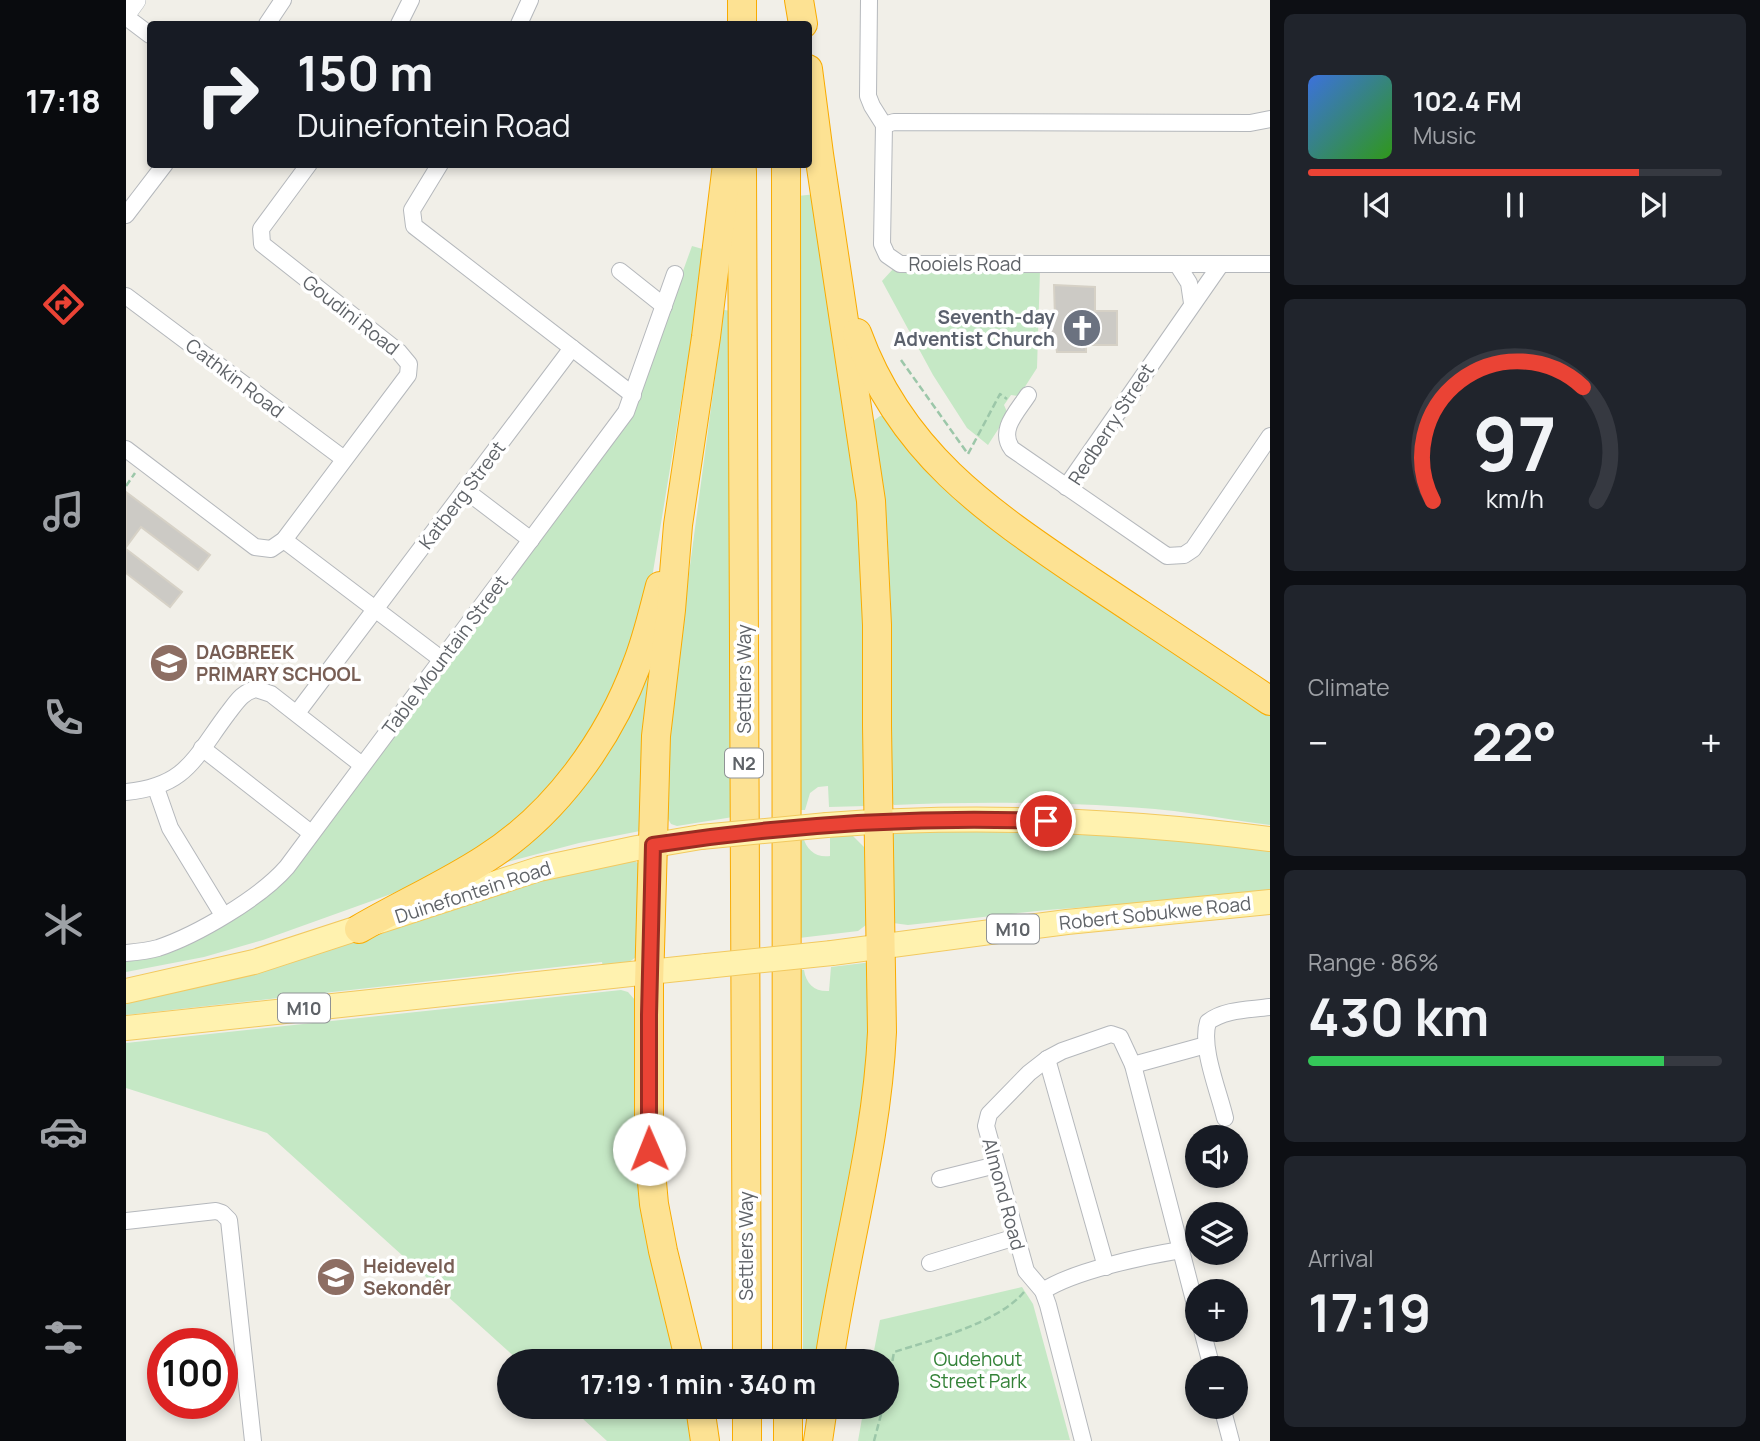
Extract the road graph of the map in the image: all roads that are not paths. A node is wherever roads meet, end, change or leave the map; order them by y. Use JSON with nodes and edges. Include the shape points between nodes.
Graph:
{"nodes":[{"id":1,"x":134,"y":0,"type":"edge"},
{"id":2,"x":283,"y":0,"type":"edge"},
{"id":3,"x":411,"y":0,"type":"edge"},
{"id":4,"x":530,"y":0,"type":"edge"},
{"id":5,"x":786,"y":0,"type":"edge"},
{"id":6,"x":799,"y":0,"type":"edge"},
{"id":7,"x":869,"y":0,"type":"edge"},
{"id":8,"x":126,"y":11,"type":"edge"},
{"id":9,"x":126,"y":17,"type":"edge"},
{"id":10,"x":269,"y":21,"type":"edge"},
{"id":11,"x":400,"y":21,"type":"edge"},
{"id":12,"x":520,"y":21,"type":"edge"},
{"id":13,"x":786,"y":21,"type":"edge"},
{"id":14,"x":802,"y":21,"type":"edge"},
{"id":15,"x":147,"y":33,"type":"edge"},
{"id":16,"x":812,"y":97,"type":"edge"},
{"id":17,"x":1270,"y":119,"type":"edge"},
{"id":18,"x":884,"y":125,"type":"junction"},
{"id":19,"x":162,"y":168,"type":"edge"},
{"id":20,"x":306,"y":168,"type":"edge"},
{"id":21,"x":438,"y":168,"type":"edge"},
{"id":22,"x":727,"y":168,"type":"edge"},
{"id":23,"x":742,"y":168,"type":"edge"},
{"id":24,"x":786,"y":168,"type":"edge"},
{"id":25,"x":126,"y":215,"type":"edge"},
{"id":26,"x":1177,"y":264,"type":"junction"},
{"id":27,"x":1221,"y":264,"type":"junction"},
{"id":28,"x":1270,"y":264,"type":"edge"},
{"id":29,"x":620,"y":271,"type":"dead end"},
{"id":30,"x":675,"y":274,"type":"dead end"},
{"id":31,"x":837,"y":274,"type":"junction"},
{"id":32,"x":126,"y":296,"type":"edge"},
{"id":33,"x":1192,"y":303,"type":"junction"},
{"id":34,"x":664,"y":306,"type":"junction"},
{"id":35,"x":572,"y":348,"type":"junction"},
{"id":36,"x":633,"y":395,"type":"junction"},
{"id":37,"x":1023,"y":402,"type":"road end"},
{"id":38,"x":1270,"y":436,"type":"edge"},
{"id":39,"x":126,"y":449,"type":"edge"},
{"id":40,"x":344,"y":459,"type":"junction"},
{"id":41,"x":1066,"y":486,"type":"junction"},
{"id":42,"x":465,"y":490,"type":"junction"},
{"id":43,"x":678,"y":525,"type":"junction"},
{"id":44,"x":284,"y":540,"type":"junction"},
{"id":45,"x":531,"y":540,"type":"junction"},
{"id":46,"x":376,"y":610,"type":"junction"},
{"id":47,"x":441,"y":659,"type":"junction"},
{"id":48,"x":1270,"y":701,"type":"edge"},
{"id":49,"x":297,"y":713,"type":"junction"},
{"id":50,"x":202,"y":748,"type":"junction"},
{"id":51,"x":362,"y":765,"type":"junction"},
{"id":52,"x":156,"y":788,"type":"junction"},
{"id":53,"x":126,"y":792,"type":"edge"},
{"id":54,"x":879,"y":822,"type":"junction"},
{"id":55,"x":311,"y":833,"type":"junction"},
{"id":56,"x":1270,"y":839,"type":"edge"},
{"id":57,"x":653,"y":845,"type":"junction"},
{"id":58,"x":1270,"y":901,"type":"edge"},
{"id":59,"x":223,"y":915,"type":"junction"},
{"id":60,"x":359,"y":929,"type":"junction"},
{"id":61,"x":880,"y":946,"type":"junction"},
{"id":62,"x":126,"y":954,"type":"edge"},
{"id":63,"x":650,"y":971,"type":"junction"},
{"id":64,"x":126,"y":991,"type":"edge"},
{"id":65,"x":1270,"y":1007,"type":"edge"},
{"id":66,"x":126,"y":1028,"type":"edge"},
{"id":67,"x":1206,"y":1045,"type":"junction"},
{"id":68,"x":1047,"y":1059,"type":"junction"},
{"id":69,"x":1133,"y":1065,"type":"junction"},
{"id":70,"x":1226,"y":1118,"type":"dead end"},
{"id":71,"x":996,"y":1165,"type":"junction"},
{"id":72,"x":940,"y":1180,"type":"dead end"},
{"id":73,"x":126,"y":1221,"type":"edge"},
{"id":74,"x":1016,"y":1237,"type":"junction"},
{"id":75,"x":1181,"y":1250,"type":"junction"},
{"id":76,"x":930,"y":1263,"type":"dead end"},
{"id":77,"x":1106,"y":1267,"type":"junction"},
{"id":78,"x":1188,"y":1279,"type":"edge"},
{"id":79,"x":1038,"y":1286,"type":"junction"},
{"id":80,"x":687,"y":1349,"type":"edge"},
{"id":81,"x":747,"y":1349,"type":"edge"},
{"id":82,"x":788,"y":1349,"type":"edge"},
{"id":83,"x":831,"y":1349,"type":"edge"},
{"id":84,"x":702,"y":1419,"type":"edge"},
{"id":85,"x":747,"y":1419,"type":"edge"},
{"id":86,"x":788,"y":1419,"type":"edge"},
{"id":87,"x":821,"y":1419,"type":"edge"},
{"id":88,"x":1225,"y":1419,"type":"edge"},
{"id":89,"x":253,"y":1441,"type":"edge"},
{"id":90,"x":705,"y":1441,"type":"edge"},
{"id":91,"x":747,"y":1441,"type":"edge"},
{"id":92,"x":788,"y":1441,"type":"edge"},
{"id":93,"x":818,"y":1441,"type":"edge"},
{"id":94,"x":1083,"y":1441,"type":"edge"},
{"id":95,"x":1231,"y":1441,"type":"edge"}],
"edges":[{"from":1,"to":8,"type":"street"},
{"from":2,"to":10,"type":"street"},
{"from":3,"to":11,"type":"street"},
{"from":4,"to":12,"type":"street"},
{"from":5,"to":13,"type":"highway"},
{"from":6,"to":14,"type":"highway"},
{"from":7,"to":18,"type":"street","via":[[869,96]]},
{"from":9,"to":15,"type":"street"},
{"from":16,"to":31,"type":"highway"},
{"from":17,"to":18,"type":"street","via":[[1250,123]]},
{"from":18,"to":26,"type":"street","name":"Rooiels Road","via":[[882,244],[895,262]]},
{"from":19,"to":25,"type":"street"},
{"from":20,"to":40,"type":"street","name":"Goudini Road","via":[[261,229],[262,244],[399,352],[410,369]]},
{"from":21,"to":35,"type":"street","via":[[412,210],[414,226]]},
{"from":22,"to":43,"type":"highway"},
{"from":23,"to":81,"type":"highway","name":"Settlers Way","number":"N2"},
{"from":24,"to":82,"type":"highway","number":"N2"},
{"from":26,"to":27,"type":"street","name":"Rooiels Road"},
{"from":26,"to":33,"type":"street","via":[[1189,283]]},
{"from":27,"to":28,"type":"street","name":"Rooiels Road"},
{"from":27,"to":33,"type":"street","name":"Redberry Street"},
{"from":29,"to":34,"type":"street"},
{"from":30,"to":34,"type":"street","name":"Table Mountain Street"},
{"from":31,"to":48,"type":"highway","via":[[858,336],[887,396],[941,467],[1011,527]]},
{"from":31,"to":54,"type":"highway","via":[[871,501]]},
{"from":32,"to":40,"type":"street","name":"Cathkin Road"},
{"from":33,"to":41,"type":"street","name":"Redberry Street"},
{"from":34,"to":36,"type":"street","name":"Table Mountain Street"},
{"from":35,"to":36,"type":"street"},
{"from":35,"to":42,"type":"street","name":"Katberg Street"},
{"from":36,"to":45,"type":"street","name":"Table Mountain Street","via":[[620,421]]},
{"from":37,"to":41,"type":"street","via":[[1006,429],[1008,444]]},
{"from":38,"to":41,"type":"street","name":"Redberry Street","via":[[1198,543],[1180,556],[1167,556]]},
{"from":39,"to":44,"type":"street","via":[[256,547],[271,549]]},
{"from":40,"to":44,"type":"street","name":"Goudini Road"},
{"from":42,"to":45,"type":"street"},
{"from":42,"to":46,"type":"street","name":"Katberg Street"},
{"from":43,"to":57,"type":"highway","via":[[656,736]]},
{"from":43,"to":60,"type":"highway","via":[[637,664],[617,709],[565,789],[495,853]]},
{"from":44,"to":46,"type":"street"},
{"from":45,"to":47,"type":"street","name":"Table Mountain Street"},
{"from":46,"to":47,"type":"street"},
{"from":46,"to":49,"type":"street","name":"Katberg Street"},
{"from":47,"to":51,"type":"street","name":"Table Mountain Street"},
{"from":49,"to":50,"type":"street","via":[[266,691],[251,690],[241,696]]},
{"from":49,"to":51,"type":"street"},
{"from":50,"to":52,"type":"street","via":[[177,778]]},
{"from":50,"to":55,"type":"street"},
{"from":51,"to":55,"type":"street","name":"Table Mountain Street"},
{"from":52,"to":53,"type":"street"},
{"from":52,"to":59,"type":"street","via":[[170,828]]},
{"from":54,"to":56,"type":"main road","via":[[1073,821]]},
{"from":54,"to":57,"type":"main road","name":"Duinefontein Road","bridge":true},
{"from":54,"to":61,"type":"highway"},
{"from":55,"to":59,"type":"street","name":"Table Mountain Street","via":[[276,879]]},
{"from":57,"to":60,"type":"main road","name":"Duinefontein Road","via":[[510,877]]},
{"from":57,"to":63,"type":"highway"},
{"from":58,"to":61,"type":"main road","name":"Robert Sobukwe Road","number":"M10"},
{"from":59,"to":62,"type":"street","name":"Table Mountain Street","via":[[169,944]]},
{"from":60,"to":64,"type":"main road","name":"Duinefontein Road","via":[[214,973]]},
{"from":61,"to":63,"type":"main road","name":"Robert Sobukwe Road","number":"M10","bridge":true},
{"from":61,"to":83,"type":"highway","via":[[882,1032],[876,1110]]},
{"from":63,"to":66,"type":"main road","number":"M10"},
{"from":63,"to":80,"type":"highway","via":[[648,1097],[654,1204]]},
{"from":65,"to":67,"type":"street","via":[[1213,1018],[1205,1032]]},
{"from":67,"to":69,"type":"street"},
{"from":67,"to":70,"type":"street"},
{"from":68,"to":69,"type":"street","name":"Almond Road","via":[[1111,1034],[1120,1037]]},
{"from":68,"to":71,"type":"street","name":"Almond Road","via":[[986,1119]]},
{"from":68,"to":77,"type":"street"},
{"from":69,"to":75,"type":"street"},
{"from":71,"to":72,"type":"street"},
{"from":71,"to":74,"type":"street","name":"Almond Road"},
{"from":73,"to":89,"type":"street","via":[[216,1211],[229,1220]]},
{"from":74,"to":76,"type":"street"},
{"from":74,"to":79,"type":"street","name":"Almond Road","via":[[1026,1271]]},
{"from":75,"to":77,"type":"street"},
{"from":75,"to":78,"type":"street"},
{"from":77,"to":79,"type":"street"},
{"from":79,"to":94,"type":"street","name":"Almond Road"},
{"from":84,"to":90,"type":"highway"},
{"from":85,"to":91,"type":"highway"},
{"from":86,"to":92,"type":"highway"},
{"from":87,"to":93,"type":"highway"},
{"from":88,"to":95,"type":"street"}]}
